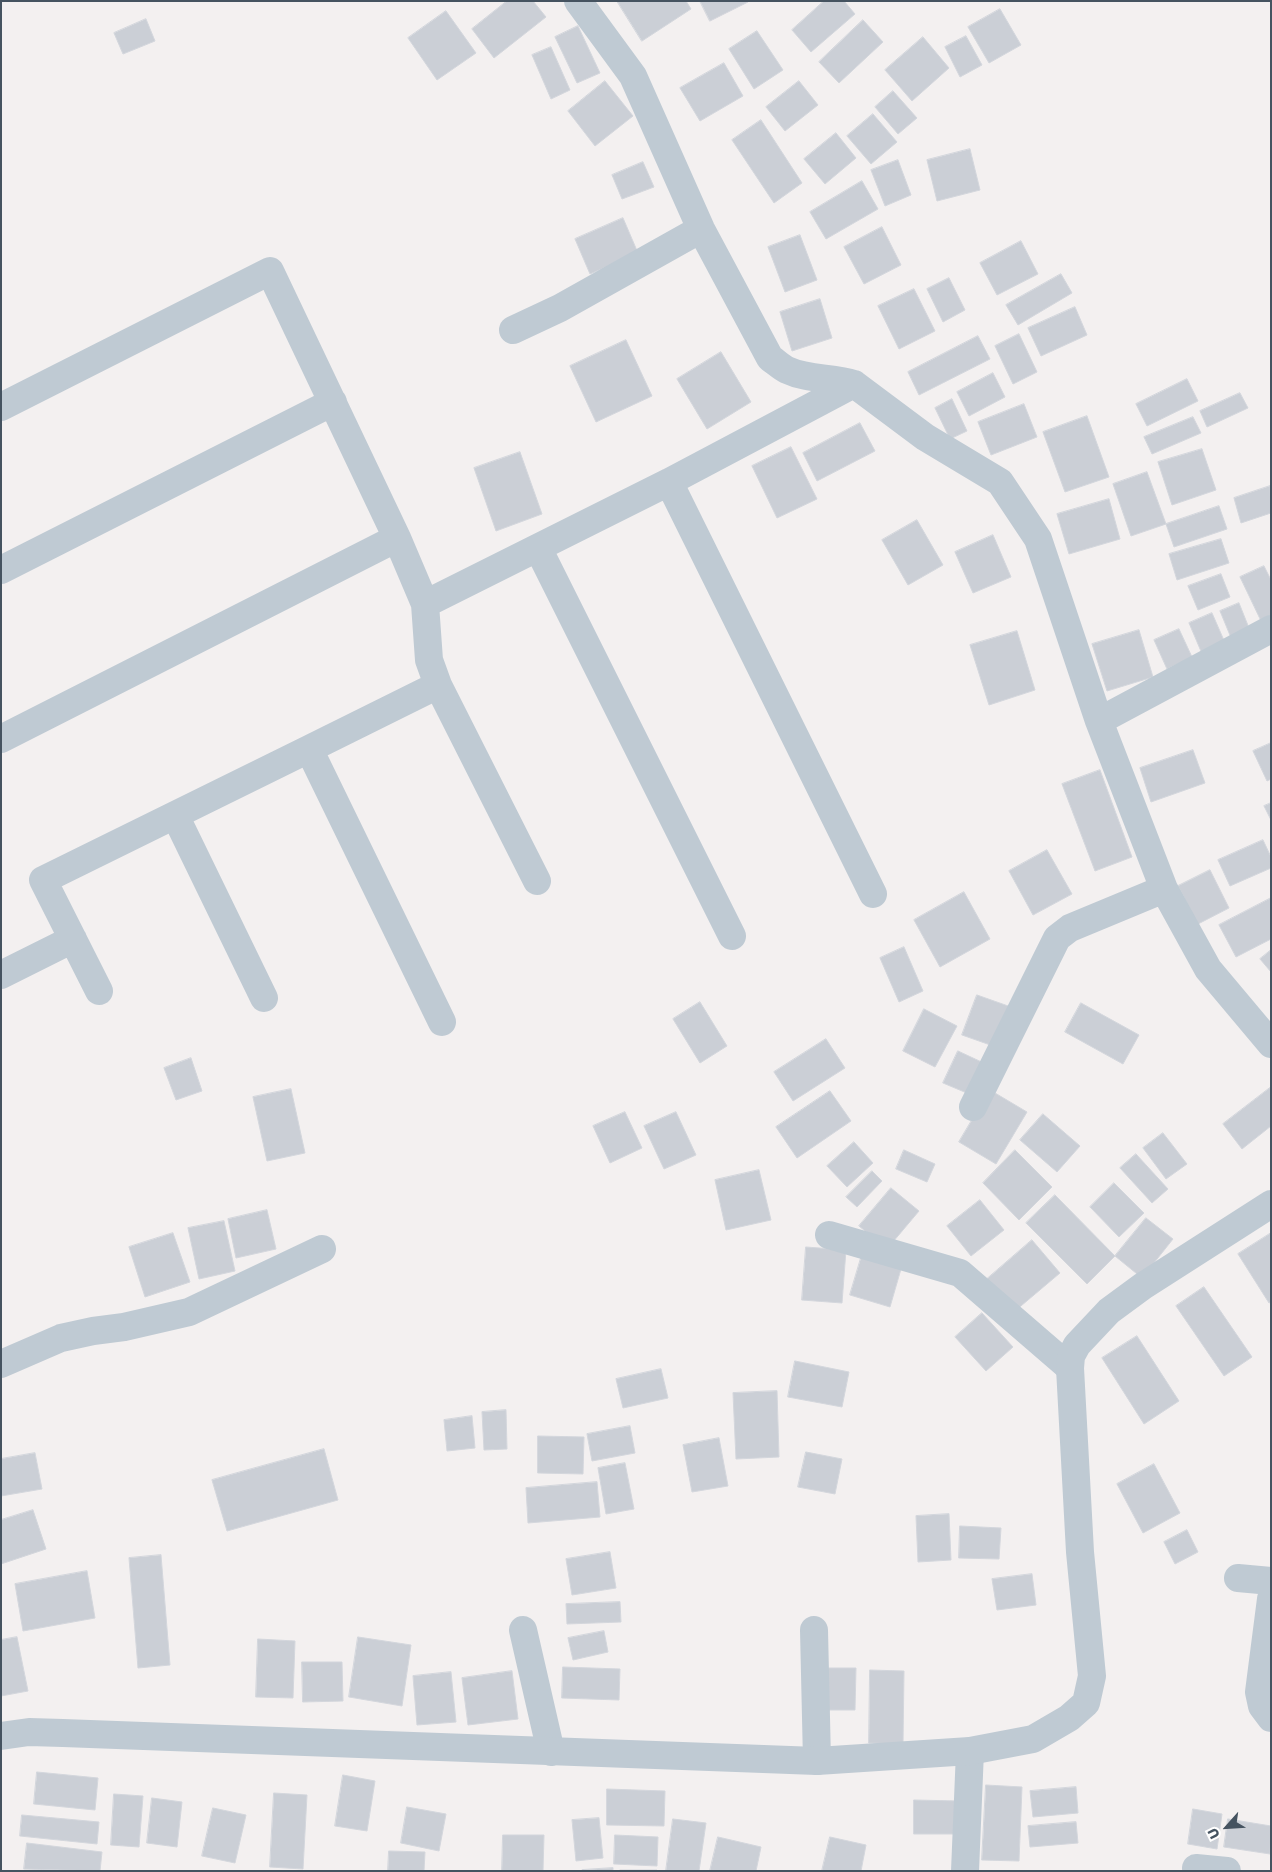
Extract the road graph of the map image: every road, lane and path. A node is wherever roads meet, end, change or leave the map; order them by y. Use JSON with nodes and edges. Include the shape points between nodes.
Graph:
{"nodes":[{"id":1,"x":578,"y":1,"type":"edge"},
{"id":2,"x":701,"y":229,"type":"junction"},
{"id":3,"x":513,"y":330,"type":"dead end"},
{"id":4,"x":854,"y":384,"type":"junction"},
{"id":5,"x":334,"y":402,"type":"junction"},
{"id":6,"x":1,"y":407,"type":"edge"},
{"id":7,"x":669,"y":482,"type":"junction"},
{"id":8,"x":397,"y":538,"type":"junction"},
{"id":9,"x":538,"y":548,"type":"junction"},
{"id":10,"x":1,"y":570,"type":"edge"},
{"id":11,"x":425,"y":604,"type":"junction"},
{"id":12,"x":1271,"y":629,"type":"edge"},
{"id":13,"x":438,"y":685,"type":"junction"},
{"id":14,"x":1099,"y":721,"type":"junction"},
{"id":15,"x":1,"y":739,"type":"edge"},
{"id":16,"x":309,"y":748,"type":"junction"},
{"id":17,"x":175,"y":815,"type":"junction"},
{"id":18,"x":538,"y":881,"type":"dead end"},
{"id":19,"x":1164,"y":888,"type":"junction"},
{"id":20,"x":873,"y":894,"type":"dead end"},
{"id":21,"x":732,"y":936,"type":"dead end"},
{"id":22,"x":73,"y":939,"type":"junction"},
{"id":23,"x":1,"y":975,"type":"edge"},
{"id":24,"x":100,"y":991,"type":"dead end"},
{"id":25,"x":264,"y":998,"type":"dead end"},
{"id":26,"x":442,"y":1022,"type":"dead end"},
{"id":27,"x":1271,"y":1044,"type":"edge"},
{"id":28,"x":973,"y":1107,"type":"dead end"},
{"id":29,"x":1271,"y":1204,"type":"edge"},
{"id":30,"x":830,"y":1235,"type":"dead end"},
{"id":31,"x":322,"y":1250,"type":"dead end"},
{"id":32,"x":1,"y":1364,"type":"edge"},
{"id":33,"x":1070,"y":1368,"type":"junction"},
{"id":34,"x":1238,"y":1578,"type":"dead end"},
{"id":35,"x":1271,"y":1581,"type":"edge"},
{"id":36,"x":1271,"y":1599,"type":"edge"},
{"id":37,"x":523,"y":1630,"type":"dead end"},
{"id":38,"x":814,"y":1630,"type":"dead end"},
{"id":39,"x":1271,"y":1718,"type":"edge"},
{"id":40,"x":1,"y":1736,"type":"edge"},
{"id":41,"x":970,"y":1751,"type":"junction"},
{"id":42,"x":551,"y":1752,"type":"junction"},
{"id":43,"x":817,"y":1761,"type":"junction"},
{"id":44,"x":1196,"y":1868,"type":"dead end"},
{"id":45,"x":965,"y":1871,"type":"edge"},
{"id":46,"x":1227,"y":1871,"type":"edge"}],
"edges":[{"from":1,"to":2,"type":"street","via":[[633,76]]},
{"from":2,"to":3,"type":"street","via":[[560,308]]},
{"from":2,"to":4,"type":"street","via":[[770,358],[788,370]]},
{"from":4,"to":7,"type":"street"},
{"from":4,"to":14,"type":"street","via":[[925,437],[1000,482],[1038,539]]},
{"from":5,"to":6,"type":"street","via":[[270,271]]},
{"from":5,"to":8,"type":"street"},
{"from":5,"to":10,"type":"street"},
{"from":7,"to":9,"type":"street"},
{"from":7,"to":20,"type":"street"},
{"from":8,"to":11,"type":"street"},
{"from":8,"to":15,"type":"street"},
{"from":9,"to":11,"type":"street"},
{"from":9,"to":21,"type":"street"},
{"from":11,"to":13,"type":"street","via":[[429,660]]},
{"from":12,"to":14,"type":"street"},
{"from":13,"to":16,"type":"street"},
{"from":13,"to":18,"type":"street"},
{"from":14,"to":19,"type":"street"},
{"from":16,"to":17,"type":"street"},
{"from":16,"to":26,"type":"street"},
{"from":17,"to":22,"type":"street","via":[[43,880]]},
{"from":17,"to":25,"type":"street"},
{"from":19,"to":27,"type":"street","via":[[1208,969]]},
{"from":19,"to":28,"type":"street","via":[[1070,928],[1057,938]]},
{"from":22,"to":23,"type":"street"},
{"from":22,"to":24,"type":"street"},
{"from":29,"to":33,"type":"street","via":[[1142,1286],[1109,1311],[1077,1345],[1071,1356]]},
{"from":30,"to":33,"type":"street","via":[[960,1273]]},
{"from":31,"to":32,"type":"street","via":[[189,1312],[62,1338]]},
{"from":33,"to":41,"type":"street","via":[[1080,1552],[1092,1676],[1086,1703],[1069,1718],[1033,1739]]},
{"from":34,"to":35,"type":"street"},
{"from":36,"to":39,"type":"street","via":[[1259,1692],[1262,1706]]},
{"from":37,"to":42,"type":"street"},
{"from":38,"to":43,"type":"street"},
{"from":40,"to":42,"type":"street","via":[[29,1732]]},
{"from":41,"to":43,"type":"street"},
{"from":41,"to":45,"type":"street"},
{"from":42,"to":43,"type":"street"},
{"from":44,"to":46,"type":"street"}]}
